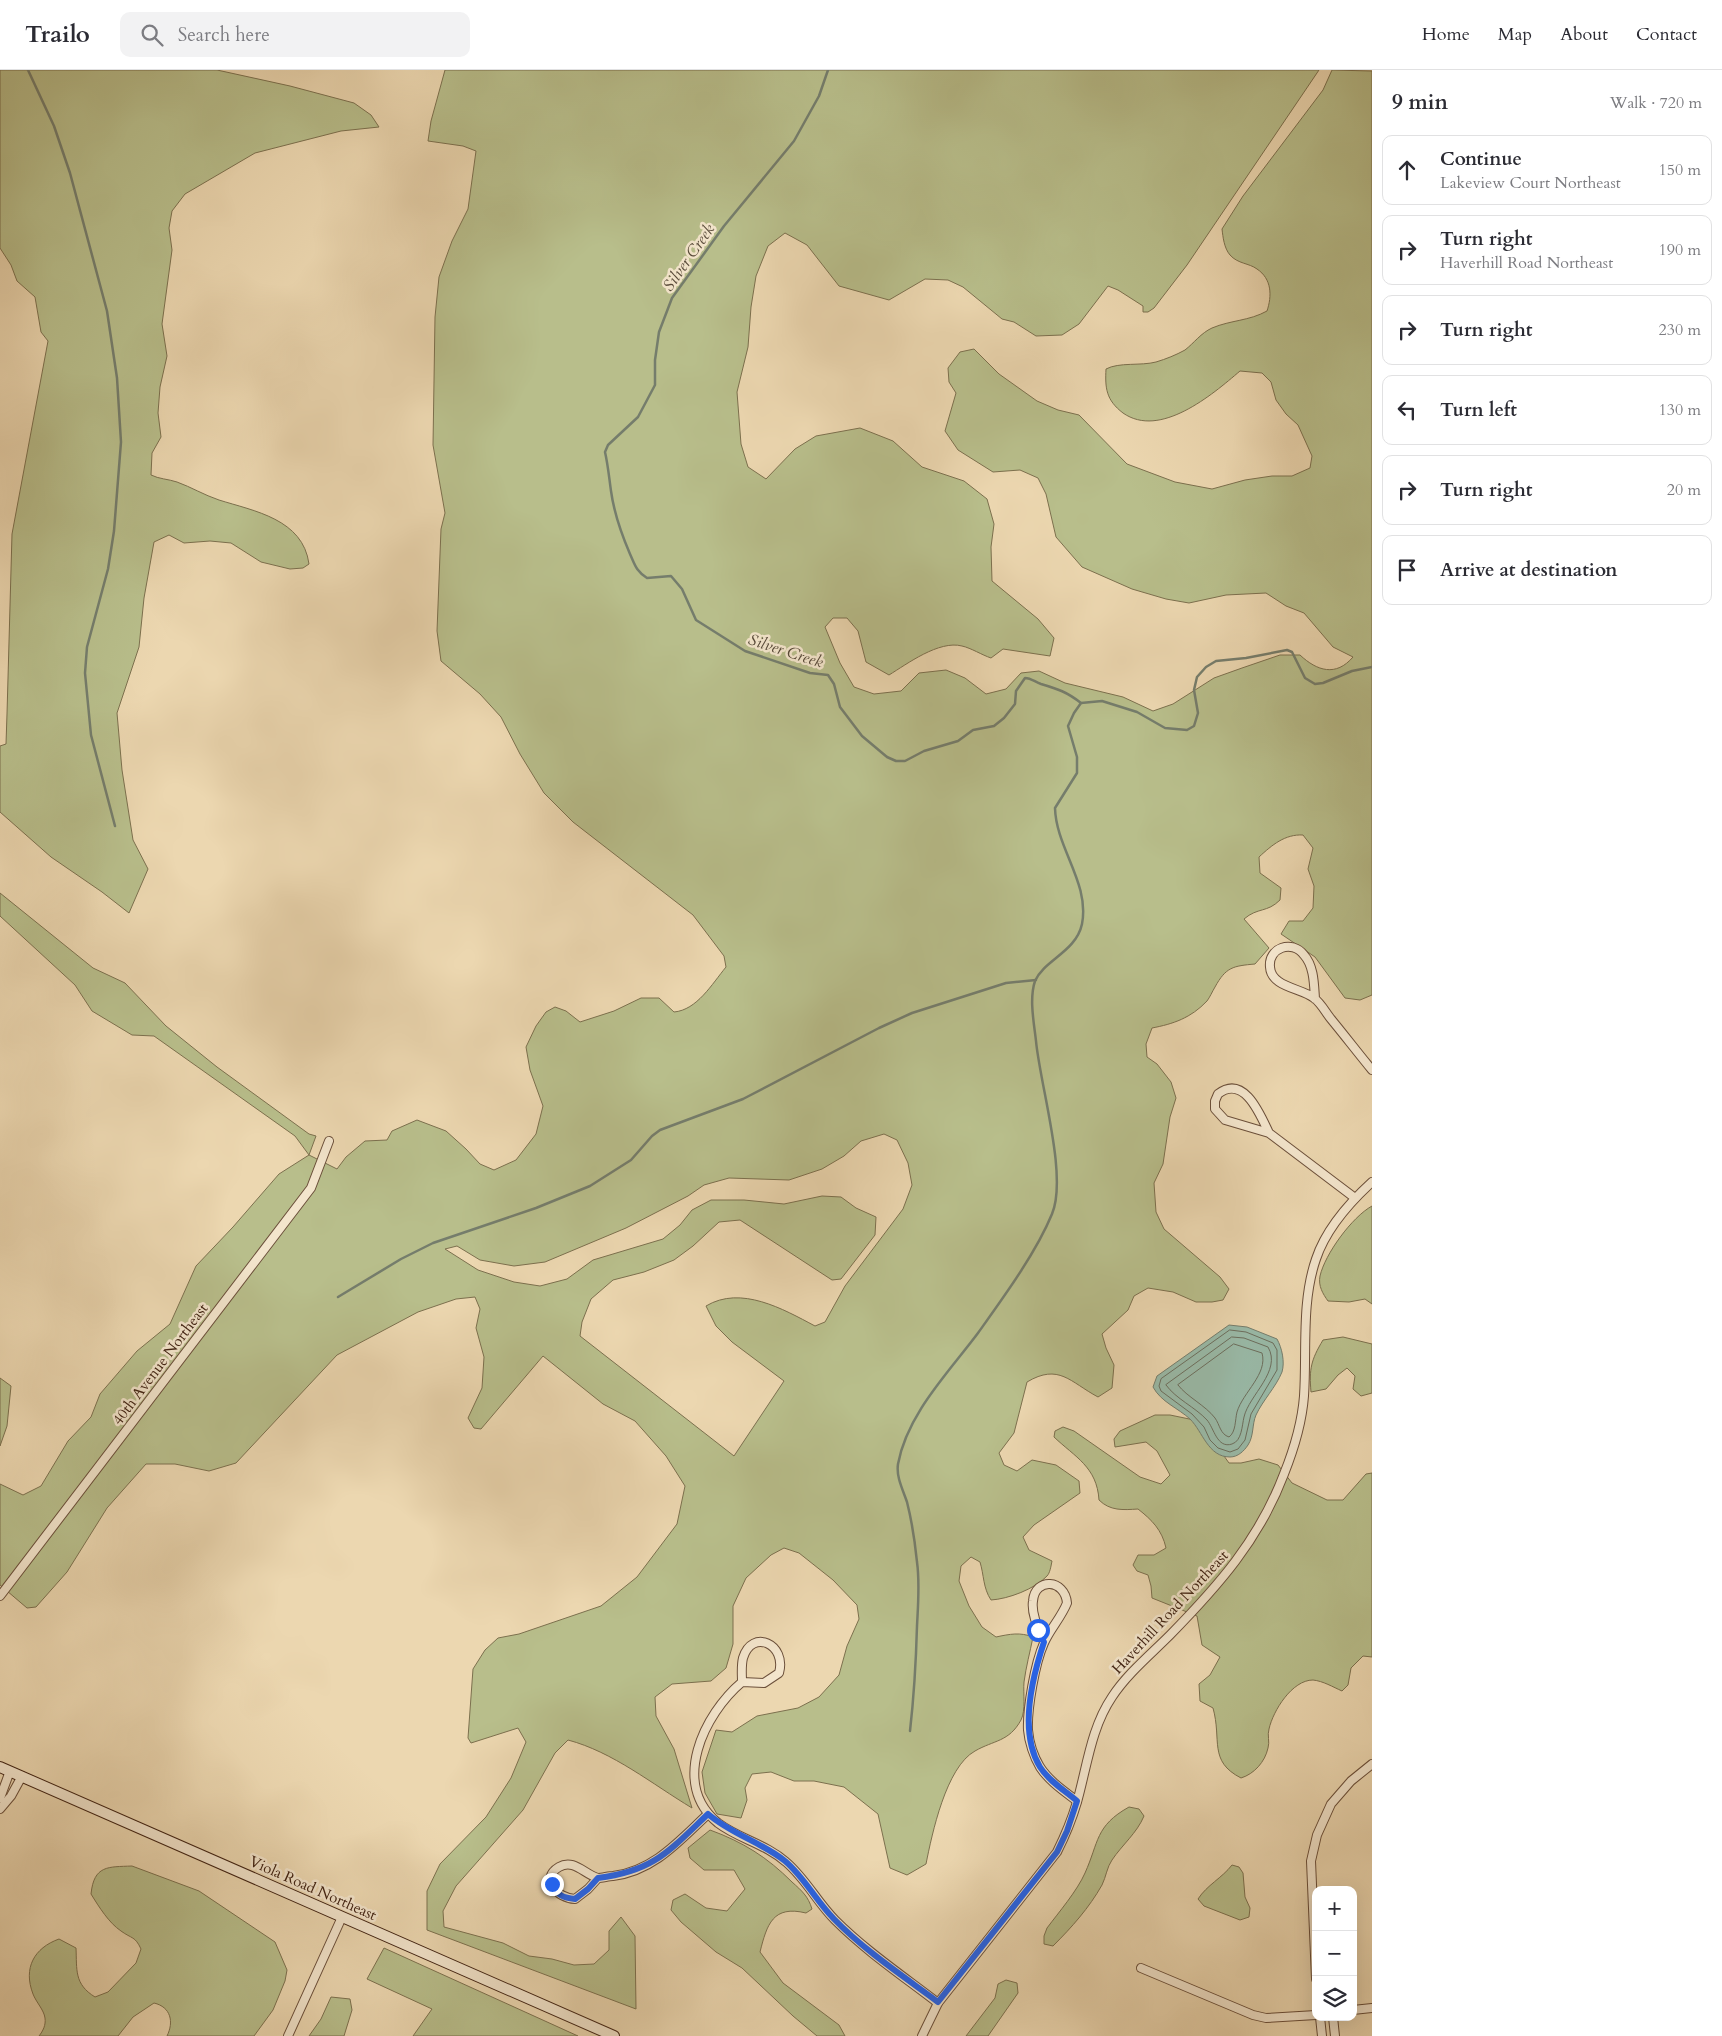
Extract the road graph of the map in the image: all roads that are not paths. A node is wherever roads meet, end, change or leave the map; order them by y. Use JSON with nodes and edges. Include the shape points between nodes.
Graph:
{"nodes":[{"id":1,"x":1315,"y":999,"type":"junction"},
{"id":2,"x":1372,"y":1070,"type":"edge"},
{"id":3,"x":1269,"y":1133,"type":"junction"},
{"id":4,"x":328,"y":1141,"type":"dead end"},
{"id":5,"x":1372,"y":1182,"type":"edge"},
{"id":6,"x":1355,"y":1198,"type":"junction"},
{"id":7,"x":0,"y":1596,"type":"edge"},
{"id":8,"x":1044,"y":1642,"type":"junction"},
{"id":9,"x":742,"y":1682,"type":"junction"},
{"id":10,"x":1372,"y":1764,"type":"edge"},
{"id":11,"x":5,"y":1769,"type":"edge"},
{"id":12,"x":22,"y":1776,"type":"junction"},
{"id":13,"x":0,"y":1798,"type":"edge"},
{"id":14,"x":1077,"y":1801,"type":"junction"},
{"id":15,"x":0,"y":1809,"type":"edge"},
{"id":16,"x":708,"y":1814,"type":"junction"},
{"id":17,"x":598,"y":1878,"type":"junction"},
{"id":18,"x":1313,"y":1886,"type":"edge"},
{"id":19,"x":342,"y":1917,"type":"junction"},
{"id":20,"x":1315,"y":1931,"type":"edge"},
{"id":21,"x":1141,"y":1968,"type":"dead end"},
{"id":22,"x":1316,"y":1976,"type":"edge"},
{"id":23,"x":938,"y":2002,"type":"junction"},
{"id":24,"x":1372,"y":2008,"type":"edge"},
{"id":25,"x":1357,"y":2010,"type":"edge"},
{"id":26,"x":1312,"y":2014,"type":"edge"},
{"id":27,"x":1320,"y":2021,"type":"edge"},
{"id":28,"x":1333,"y":2021,"type":"edge"},
{"id":29,"x":288,"y":2036,"type":"edge"},
{"id":30,"x":614,"y":2036,"type":"edge"},
{"id":31,"x":922,"y":2036,"type":"edge"},
{"id":32,"x":1322,"y":2036,"type":"edge"},
{"id":33,"x":1335,"y":2036,"type":"edge"}],
"edges":[{"from":1,"to":1,"type":"street","via":[[1310,964],[1293,946],[1285,946],[1269,964],[1270,971],[1280,983]]},
{"from":1,"to":2,"type":"street"},
{"from":3,"to":3,"type":"street","via":[[1259,1112],[1244,1093],[1230,1087],[1218,1094],[1215,1109],[1225,1120]]},
{"from":3,"to":6,"type":"street"},
{"from":4,"to":7,"type":"street","name":"40th Avenue Northeast","via":[[312,1188]]},
{"from":5,"to":6,"type":"street","name":"Haverhill Road Northeast"},
{"from":6,"to":14,"type":"street","name":"Haverhill Road Northeast","via":[[1324,1240],[1312,1272],[1300,1424],[1272,1503],[1253,1539],[1226,1575],[1112,1697],[1091,1745]]},
{"from":8,"to":8,"type":"street","via":[[1067,1603],[1063,1590],[1053,1584],[1041,1587],[1033,1600],[1038,1630]]},
{"from":8,"to":14,"type":"street","via":[[1032,1692],[1028,1730],[1040,1766],[1050,1779]]},
{"from":9,"to":9,"type":"street","via":[[764,1683],[773,1679],[782,1665],[781,1656],[768,1643],[754,1643],[743,1657]]},
{"from":9,"to":16,"type":"street","via":[[719,1705],[694,1763],[695,1783]]},
{"from":10,"to":18,"type":"street","via":[[1331,1804],[1320,1826],[1311,1861]]},
{"from":11,"to":12,"type":"main road","name":"Viola Road Northeast"},
{"from":11,"to":13,"type":"street"},
{"from":12,"to":15,"type":"street"},
{"from":12,"to":19,"type":"main road","name":"Viola Road Northeast"},
{"from":14,"to":23,"type":"street","name":"Haverhill Road Northeast","via":[[1057,1852]]},
{"from":16,"to":17,"type":"street","via":[[657,1860],[640,1869]]},
{"from":16,"to":23,"type":"street","via":[[787,1862],[833,1918],[855,1939]]},
{"from":17,"to":17,"type":"street","via":[[576,1866],[567,1865],[560,1866],[551,1878],[555,1892],[575,1899]]},
{"from":19,"to":29,"type":"street"},
{"from":19,"to":30,"type":"main road","name":"Viola Road Northeast"},
{"from":20,"to":22,"type":"street"},
{"from":21,"to":26,"type":"street","via":[[1254,2015],[1266,2018]]},
{"from":23,"to":31,"type":"street","name":"Haverhill Road Northeast"},
{"from":24,"to":25,"type":"street"},
{"from":27,"to":32,"type":"street"},
{"from":28,"to":33,"type":"street"}]}
